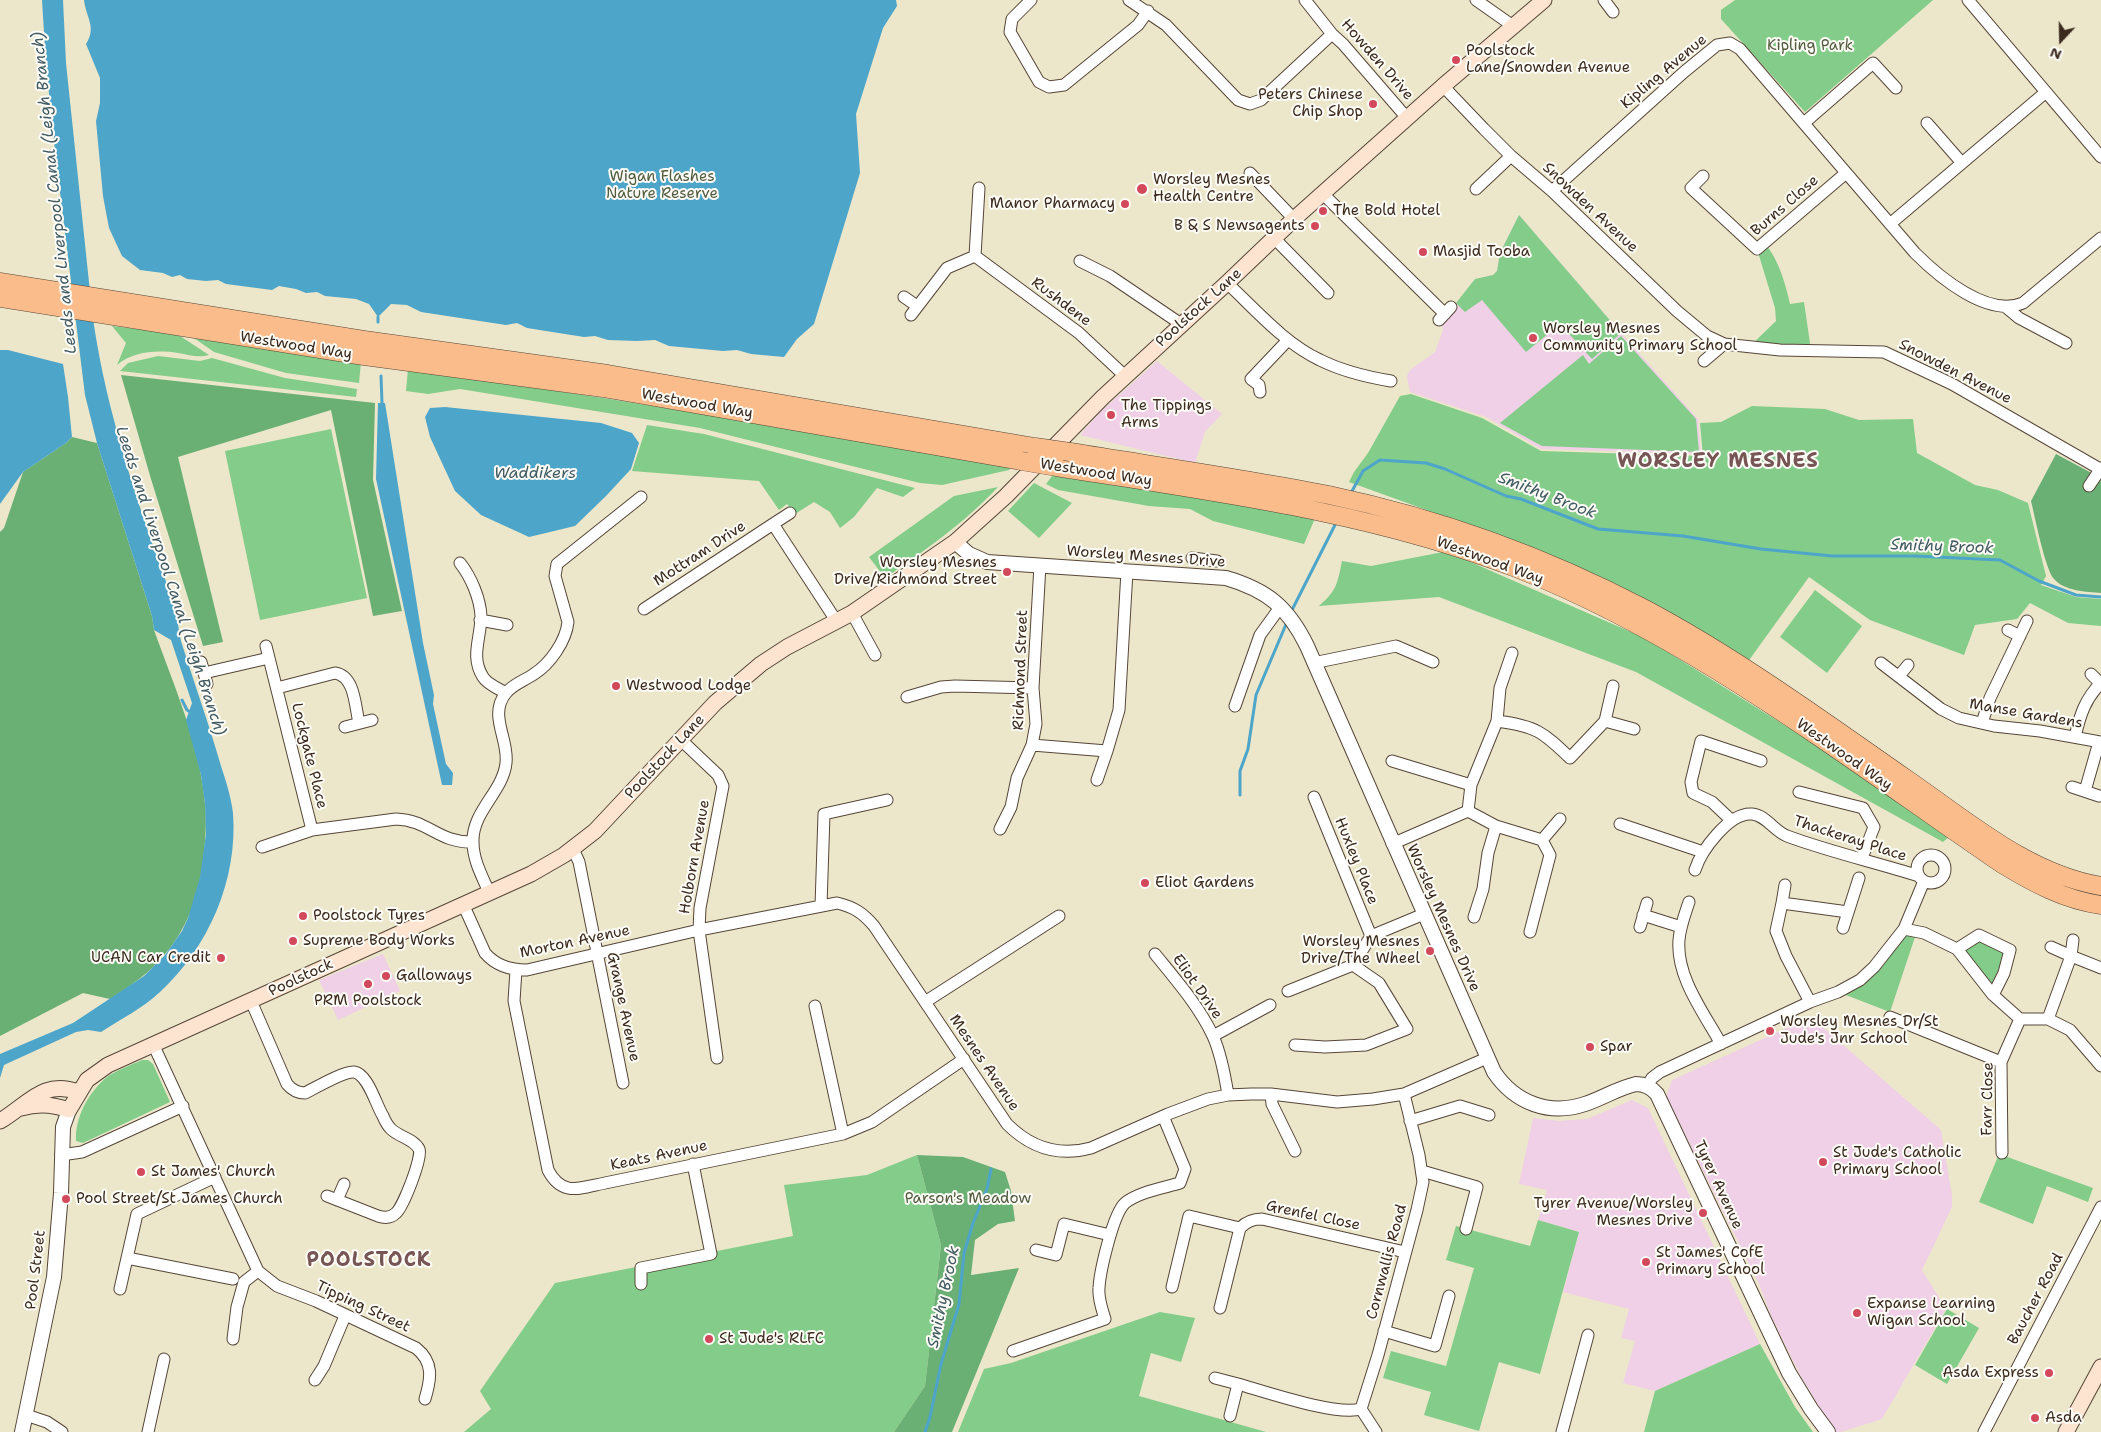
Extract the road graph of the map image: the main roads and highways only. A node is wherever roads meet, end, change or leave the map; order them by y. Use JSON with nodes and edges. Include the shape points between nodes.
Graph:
{"nodes":[{"id":1,"x":1544,"y":0,"type":"edge"},
{"id":2,"x":0,"y":282,"type":"edge"},
{"id":3,"x":43,"y":296,"type":"junction"},
{"id":4,"x":0,"y":298,"type":"edge"},
{"id":5,"x":116,"y":307,"type":"junction"},
{"id":6,"x":1326,"y":503,"type":"junction"},
{"id":7,"x":1366,"y":512,"type":"junction"},
{"id":8,"x":531,"y":874,"type":"joint"},
{"id":9,"x":2101,"y":886,"type":"edge"},
{"id":10,"x":2101,"y":905,"type":"edge"},
{"id":11,"x":78,"y":1092,"type":"junction"},
{"id":12,"x":21,"y":1108,"type":"junction"},
{"id":13,"x":0,"y":1121,"type":"edge"},
{"id":14,"x":2099,"y":1377,"type":"edge"},
{"id":15,"x":2066,"y":1432,"type":"edge"}],
"edges":[{"from":1,"to":8,"type":"main road","name":"Poolstock Lane","via":[[1322,193],[1125,376],[1051,447],[1006,496],[955,542],[852,613],[761,664],[680,739],[595,831],[573,849]]},
{"from":2,"to":3,"type":"highway","name":"Westwood Way"},
{"from":3,"to":4,"type":"highway","name":"Westwood Way"},
{"from":3,"to":5,"type":"highway","name":"Westwood Way"},
{"from":5,"to":6,"type":"highway","name":"Westwood Way","bridge":true,"via":[[608,374],[1070,452]]},
{"from":5,"to":6,"type":"highway","name":"Westwood Way","bridge":true,"via":[[364,356],[603,388],[1057,467]]},
{"from":6,"to":7,"type":"highway","name":"Westwood Way"},
{"from":7,"to":9,"type":"highway","name":"Westwood Way","via":[[1419,518],[1513,549],[1643,608],[1745,668],[2010,850],[2056,875]]},
{"from":7,"to":10,"type":"highway","name":"Westwood Way","via":[[1414,534],[1562,587],[1638,624],[1776,708],[2002,864],[2054,892]]},
{"from":8,"to":11,"type":"main road","name":"Poolstock","via":[[100,1069]]},
{"from":11,"to":12,"type":"main road","via":[[62,1088],[45,1090]]},
{"from":11,"to":12,"type":"main road","name":"Poolstock","via":[[69,1110],[39,1104]]},
{"from":12,"to":13,"type":"main road"},
{"from":14,"to":15,"type":"main road"}]}
